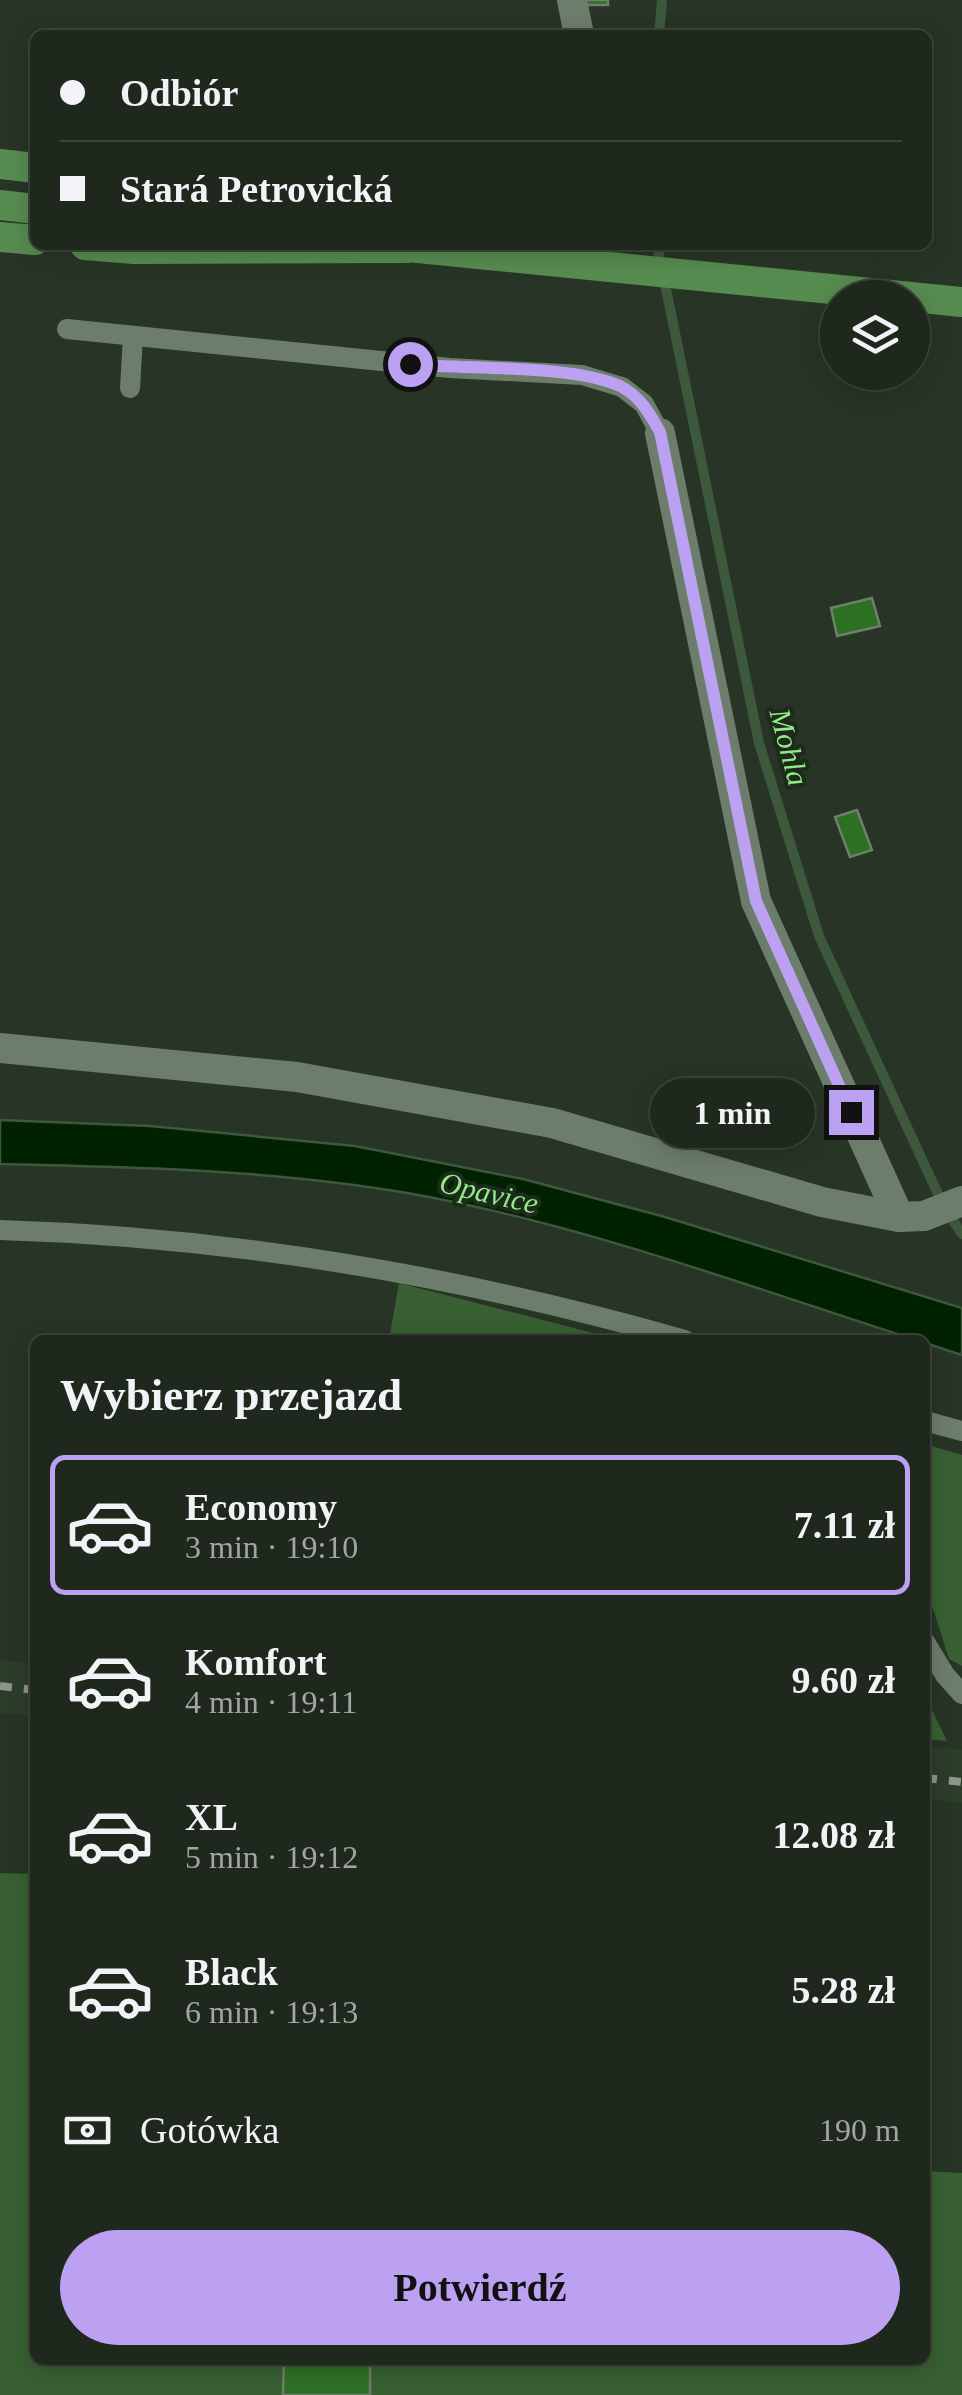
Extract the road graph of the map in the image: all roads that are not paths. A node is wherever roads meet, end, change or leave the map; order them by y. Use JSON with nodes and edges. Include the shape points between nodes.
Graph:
{"nodes":[{"id":1,"x":572,"y":0,"type":"edge"},
{"id":2,"x":578,"y":30,"type":"edge"},
{"id":3,"x":0,"y":164,"type":"edge"},
{"id":4,"x":30,"y":167,"type":"edge"},
{"id":5,"x":0,"y":205,"type":"edge"},
{"id":6,"x":30,"y":208,"type":"edge"},
{"id":7,"x":0,"y":237,"type":"edge"},
{"id":8,"x":30,"y":240,"type":"edge"},
{"id":9,"x":440,"y":250,"type":"edge"},
{"id":10,"x":962,"y":302,"type":"edge"},
{"id":11,"x":67,"y":330,"type":"dead end"},
{"id":12,"x":133,"y":336,"type":"junction"},
{"id":13,"x":130,"y":388,"type":"dead end"},
{"id":14,"x":660,"y":432,"type":"joint"},
{"id":15,"x":0,"y":1048,"type":"edge"},
{"id":16,"x":962,"y":1201,"type":"edge"},
{"id":17,"x":911,"y":1216,"type":"junction"},
{"id":18,"x":0,"y":1230,"type":"edge"},
{"id":19,"x":667,"y":1335,"type":"edge"},
{"id":20,"x":930,"y":1423,"type":"edge"},
{"id":21,"x":962,"y":1432,"type":"edge"},
{"id":22,"x":930,"y":1650,"type":"edge"},
{"id":23,"x":962,"y":1694,"type":"edge"}],
"edges":[{"from":1,"to":2,"type":"street"},
{"from":3,"to":4,"type":"main road"},
{"from":5,"to":6,"type":"main road"},
{"from":7,"to":8,"type":"main road"},
{"from":9,"to":10,"type":"main road"},
{"from":11,"to":12,"type":"lane"},
{"from":12,"to":13,"type":"lane"},
{"from":12,"to":14,"type":"lane","via":[[450,368],[582,374],[622,387],[644,404]]},
{"from":14,"to":17,"type":"street","via":[[756,901]]},
{"from":15,"to":17,"type":"street","via":[[296,1077],[552,1123],[822,1202]]},
{"from":16,"to":17,"type":"street"},
{"from":18,"to":19,"type":"lane","via":[[253,1250],[426,1277]]},
{"from":20,"to":21,"type":"lane"},
{"from":22,"to":23,"type":"lane"}]}
